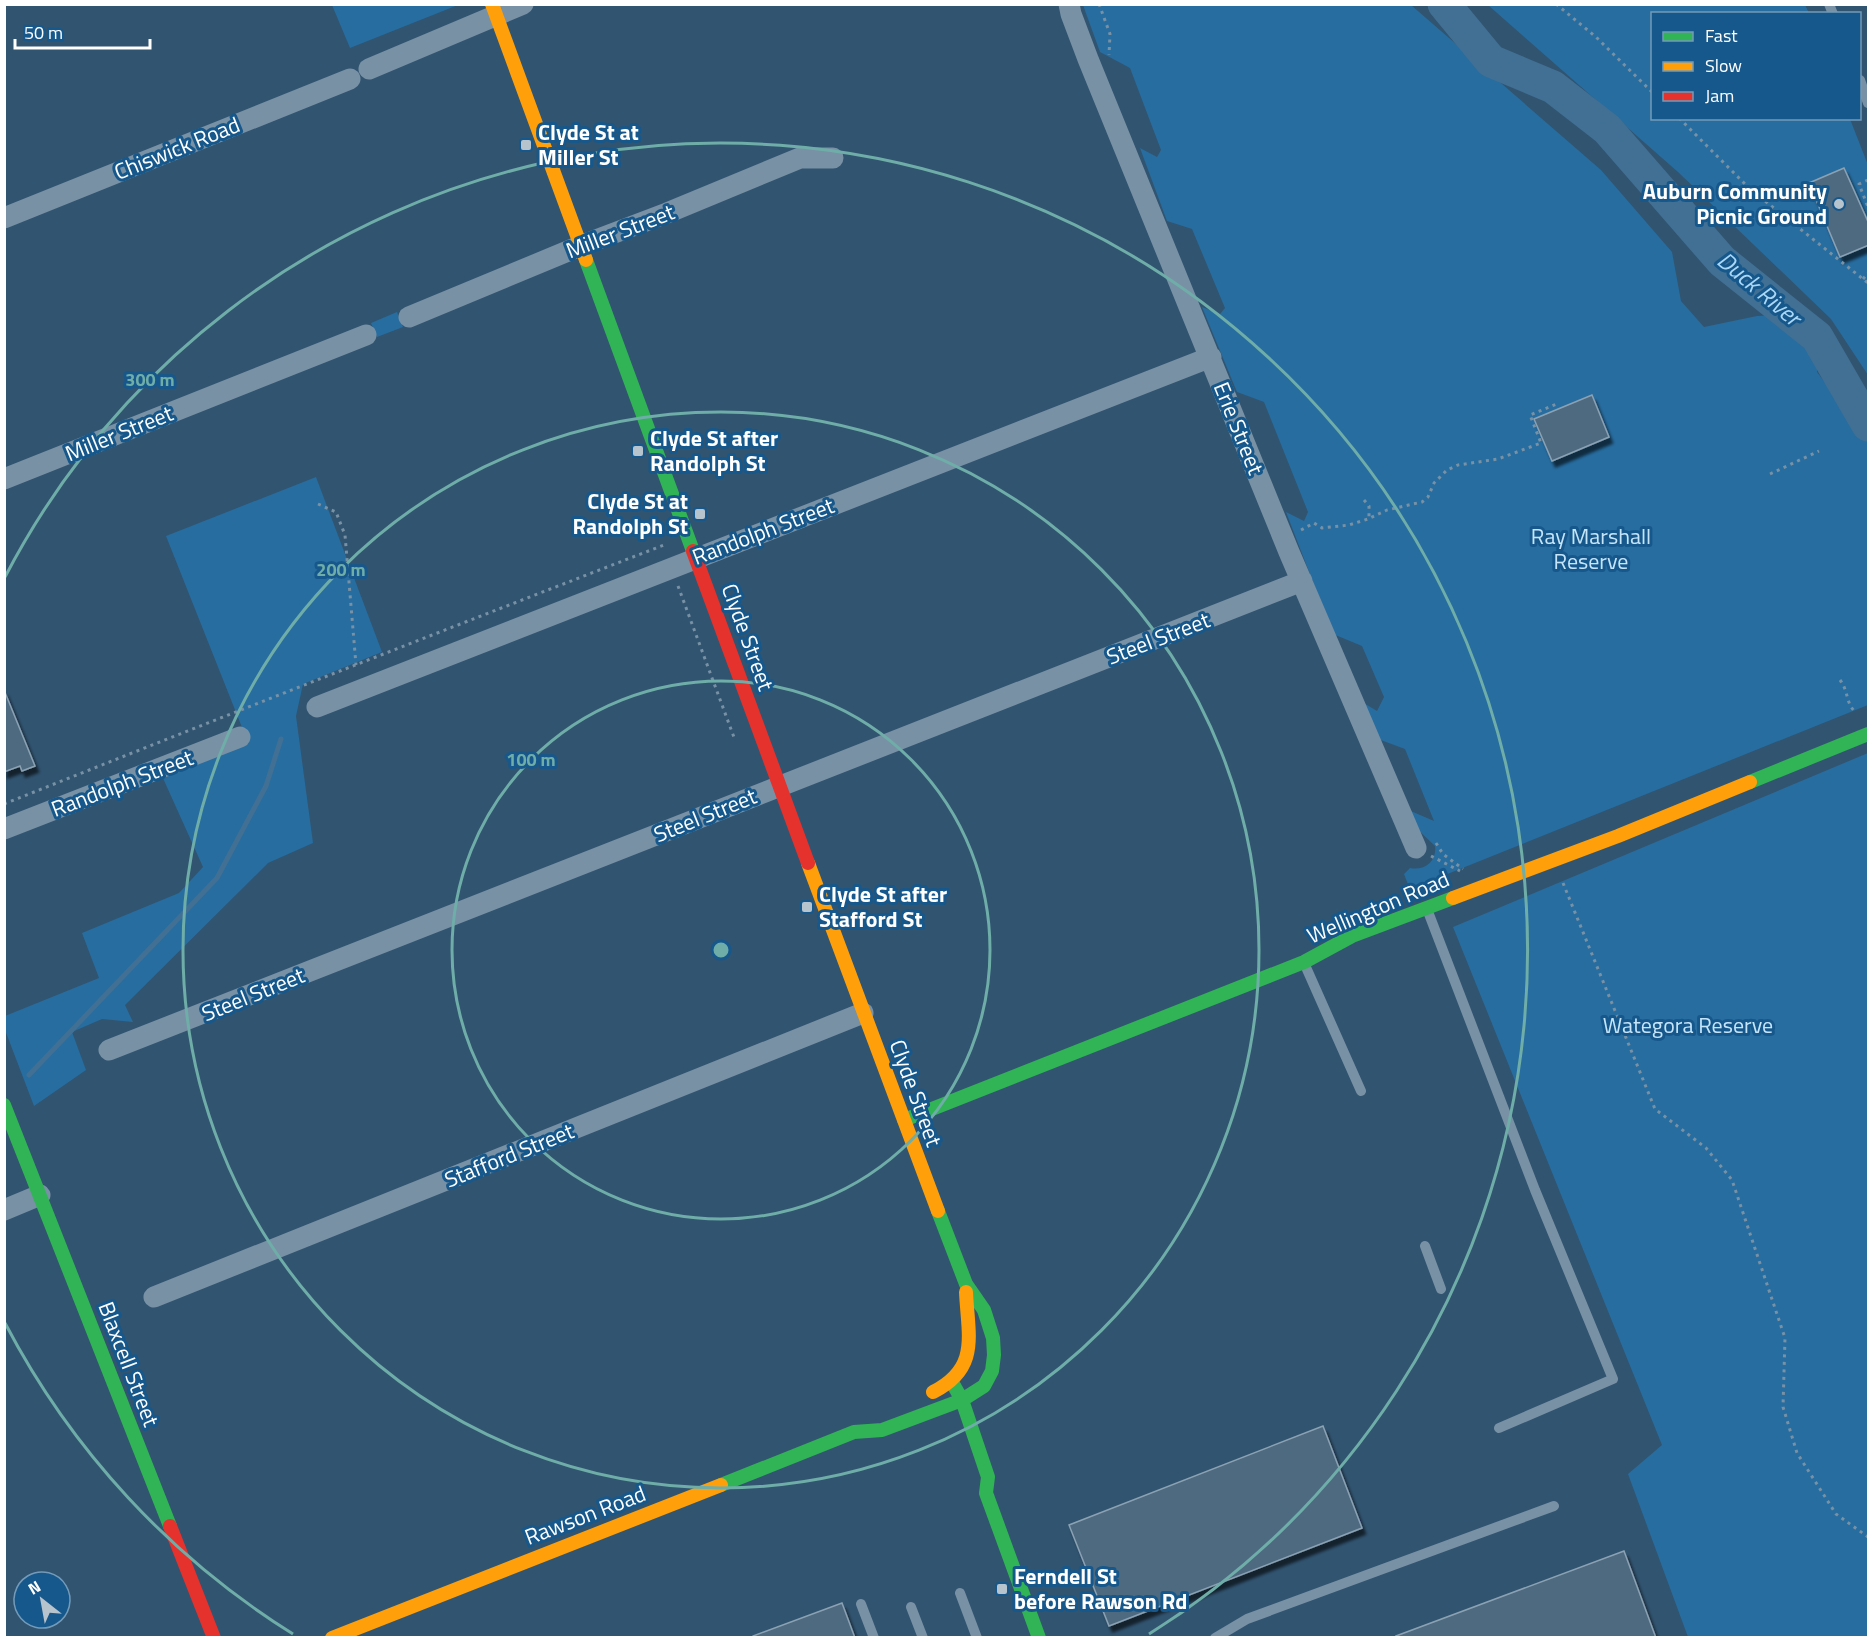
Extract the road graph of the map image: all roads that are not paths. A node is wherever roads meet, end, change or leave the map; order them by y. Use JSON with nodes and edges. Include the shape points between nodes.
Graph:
{"nodes":[{"id":1,"x":523,"y":4,"type":"edge"},
{"id":2,"x":1070,"y":4,"type":"edge"},
{"id":3,"x":494,"y":10,"type":"edge"},
{"id":4,"x":1861,"y":83,"type":"edge"},
{"id":5,"x":1869,"y":103,"type":"edge"},
{"id":6,"x":833,"y":158,"type":"dead end"},
{"id":7,"x":4,"y":218,"type":"edge"},
{"id":8,"x":580,"y":246,"type":"junction"},
{"id":9,"x":409,"y":317,"type":"dead end"},
{"id":10,"x":366,"y":335,"type":"dead end"},
{"id":11,"x":1210,"y":357,"type":"junction"},
{"id":12,"x":4,"y":478,"type":"edge"},
{"id":13,"x":696,"y":557,"type":"junction"},
{"id":14,"x":1302,"y":581,"type":"junction"},
{"id":15,"x":317,"y":707,"type":"dead end"},
{"id":16,"x":1869,"y":734,"type":"edge"},
{"id":17,"x":240,"y":737,"type":"dead end"},
{"id":18,"x":780,"y":786,"type":"junction"},
{"id":19,"x":4,"y":829,"type":"edge"},
{"id":20,"x":1424,"y":843,"type":"road end"},
{"id":21,"x":1426,"y":908,"type":"junction"},
{"id":22,"x":1304,"y":962,"type":"junction"},
{"id":23,"x":863,"y":1013,"type":"junction"},
{"id":24,"x":109,"y":1050,"type":"dead end"},
{"id":25,"x":1361,"y":1091,"type":"dead end"},
{"id":26,"x":4,"y":1106,"type":"edge"},
{"id":27,"x":904,"y":1120,"type":"junction"},
{"id":28,"x":40,"y":1196,"type":"junction"},
{"id":29,"x":4,"y":1210,"type":"edge"},
{"id":30,"x":1425,"y":1245,"type":"dead end"},
{"id":31,"x":966,"y":1284,"type":"junction"},
{"id":32,"x":1441,"y":1289,"type":"dead end"},
{"id":33,"x":154,"y":1297,"type":"dead end"},
{"id":34,"x":952,"y":1382,"type":"junction"},
{"id":35,"x":938,"y":1391,"type":"junction"},
{"id":36,"x":921,"y":1397,"type":"dead end"},
{"id":37,"x":962,"y":1400,"type":"junction"},
{"id":38,"x":946,"y":1412,"type":"junction"},
{"id":39,"x":874,"y":1415,"type":"dead end"},
{"id":40,"x":1498,"y":1428,"type":"dead end"},
{"id":41,"x":854,"y":1432,"type":"junction"},
{"id":42,"x":972,"y":1482,"type":"dead end"},
{"id":43,"x":986,"y":1493,"type":"junction"},
{"id":44,"x":1554,"y":1506,"type":"dead end"},
{"id":45,"x":960,"y":1593,"type":"dead end"},
{"id":46,"x":861,"y":1604,"type":"dead end"},
{"id":47,"x":911,"y":1607,"type":"dead end"},
{"id":48,"x":214,"y":1638,"type":"edge"},
{"id":49,"x":332,"y":1638,"type":"edge"},
{"id":50,"x":874,"y":1638,"type":"edge"},
{"id":51,"x":923,"y":1638,"type":"edge"},
{"id":52,"x":977,"y":1638,"type":"edge"},
{"id":53,"x":1039,"y":1638,"type":"edge"},
{"id":54,"x":1215,"y":1638,"type":"edge"}],
"edges":[{"from":1,"to":3,"type":"street","name":"Chiswick Road"},
{"from":2,"to":11,"type":"street","name":"Erie Street","via":[[1088,59]]},
{"from":3,"to":7,"type":"street","name":"Chiswick Road","via":[[359,74]]},
{"from":3,"to":8,"type":"main road","name":"Clyde Street"},
{"from":4,"to":5,"type":"lane"},
{"from":6,"to":8,"type":"street","name":"Miller Street","via":[[800,158]]},
{"from":8,"to":9,"type":"street","name":"Miller Street"},
{"from":8,"to":13,"type":"main road","name":"Clyde Street"},
{"from":10,"to":12,"type":"street","name":"Miller Street"},
{"from":11,"to":13,"type":"street","name":"Randolph Street"},
{"from":11,"to":14,"type":"street","name":"Erie Street"},
{"from":13,"to":15,"type":"street","name":"Randolph Street"},
{"from":13,"to":18,"type":"main road","name":"Clyde Street"},
{"from":14,"to":18,"type":"street","name":"Steel Street"},
{"from":14,"to":20,"type":"street","name":"Erie Street"},
{"from":16,"to":21,"type":"main road","name":"Wellington Road","via":[[1618,836]]},
{"from":17,"to":19,"type":"street","name":"Randolph Street"},
{"from":18,"to":23,"type":"main road","name":"Clyde Street"},
{"from":18,"to":24,"type":"street","name":"Steel Street"},
{"from":21,"to":22,"type":"main road","name":"Wellington Road","via":[[1352,936]]},
{"from":21,"to":40,"type":"lane","via":[[1613,1379]]},
{"from":22,"to":25,"type":"lane"},
{"from":22,"to":27,"type":"main road","name":"Wellington Road"},
{"from":23,"to":27,"type":"main road","name":"Clyde Street"},
{"from":23,"to":33,"type":"street","name":"Stafford Street"},
{"from":26,"to":28,"type":"main road","name":"Blaxcell Street"},
{"from":27,"to":31,"type":"main road","name":"Clyde Street"},
{"from":28,"to":29,"type":"street"},
{"from":28,"to":48,"type":"main road","name":"Blaxcell Street"},
{"from":30,"to":32,"type":"lane"},
{"from":31,"to":34,"type":"main road","name":"Clyde Street","via":[[968,1354]]},
{"from":31,"to":37,"type":"main road","name":"Clyde Street","via":[[984,1310],[994,1355],[992,1371],[984,1386]]},
{"from":34,"to":35,"type":"main road"},
{"from":34,"to":37,"type":"main road"},
{"from":35,"to":36,"type":"main road"},
{"from":35,"to":38,"type":"main road"},
{"from":37,"to":38,"type":"main road","name":"Rawson Road"},
{"from":37,"to":43,"type":"main road","via":[[988,1476]]},
{"from":38,"to":41,"type":"main road","name":"Rawson Road","via":[[882,1430]]},
{"from":39,"to":41,"type":"main road","name":"Rawson Road"},
{"from":41,"to":49,"type":"main road","name":"Rawson Road"},
{"from":42,"to":43,"type":"main road"},
{"from":43,"to":53,"type":"main road"},
{"from":44,"to":54,"type":"lane","via":[[1247,1620]]},
{"from":45,"to":52,"type":"lane"},
{"from":46,"to":50,"type":"lane"},
{"from":47,"to":51,"type":"lane"}]}
